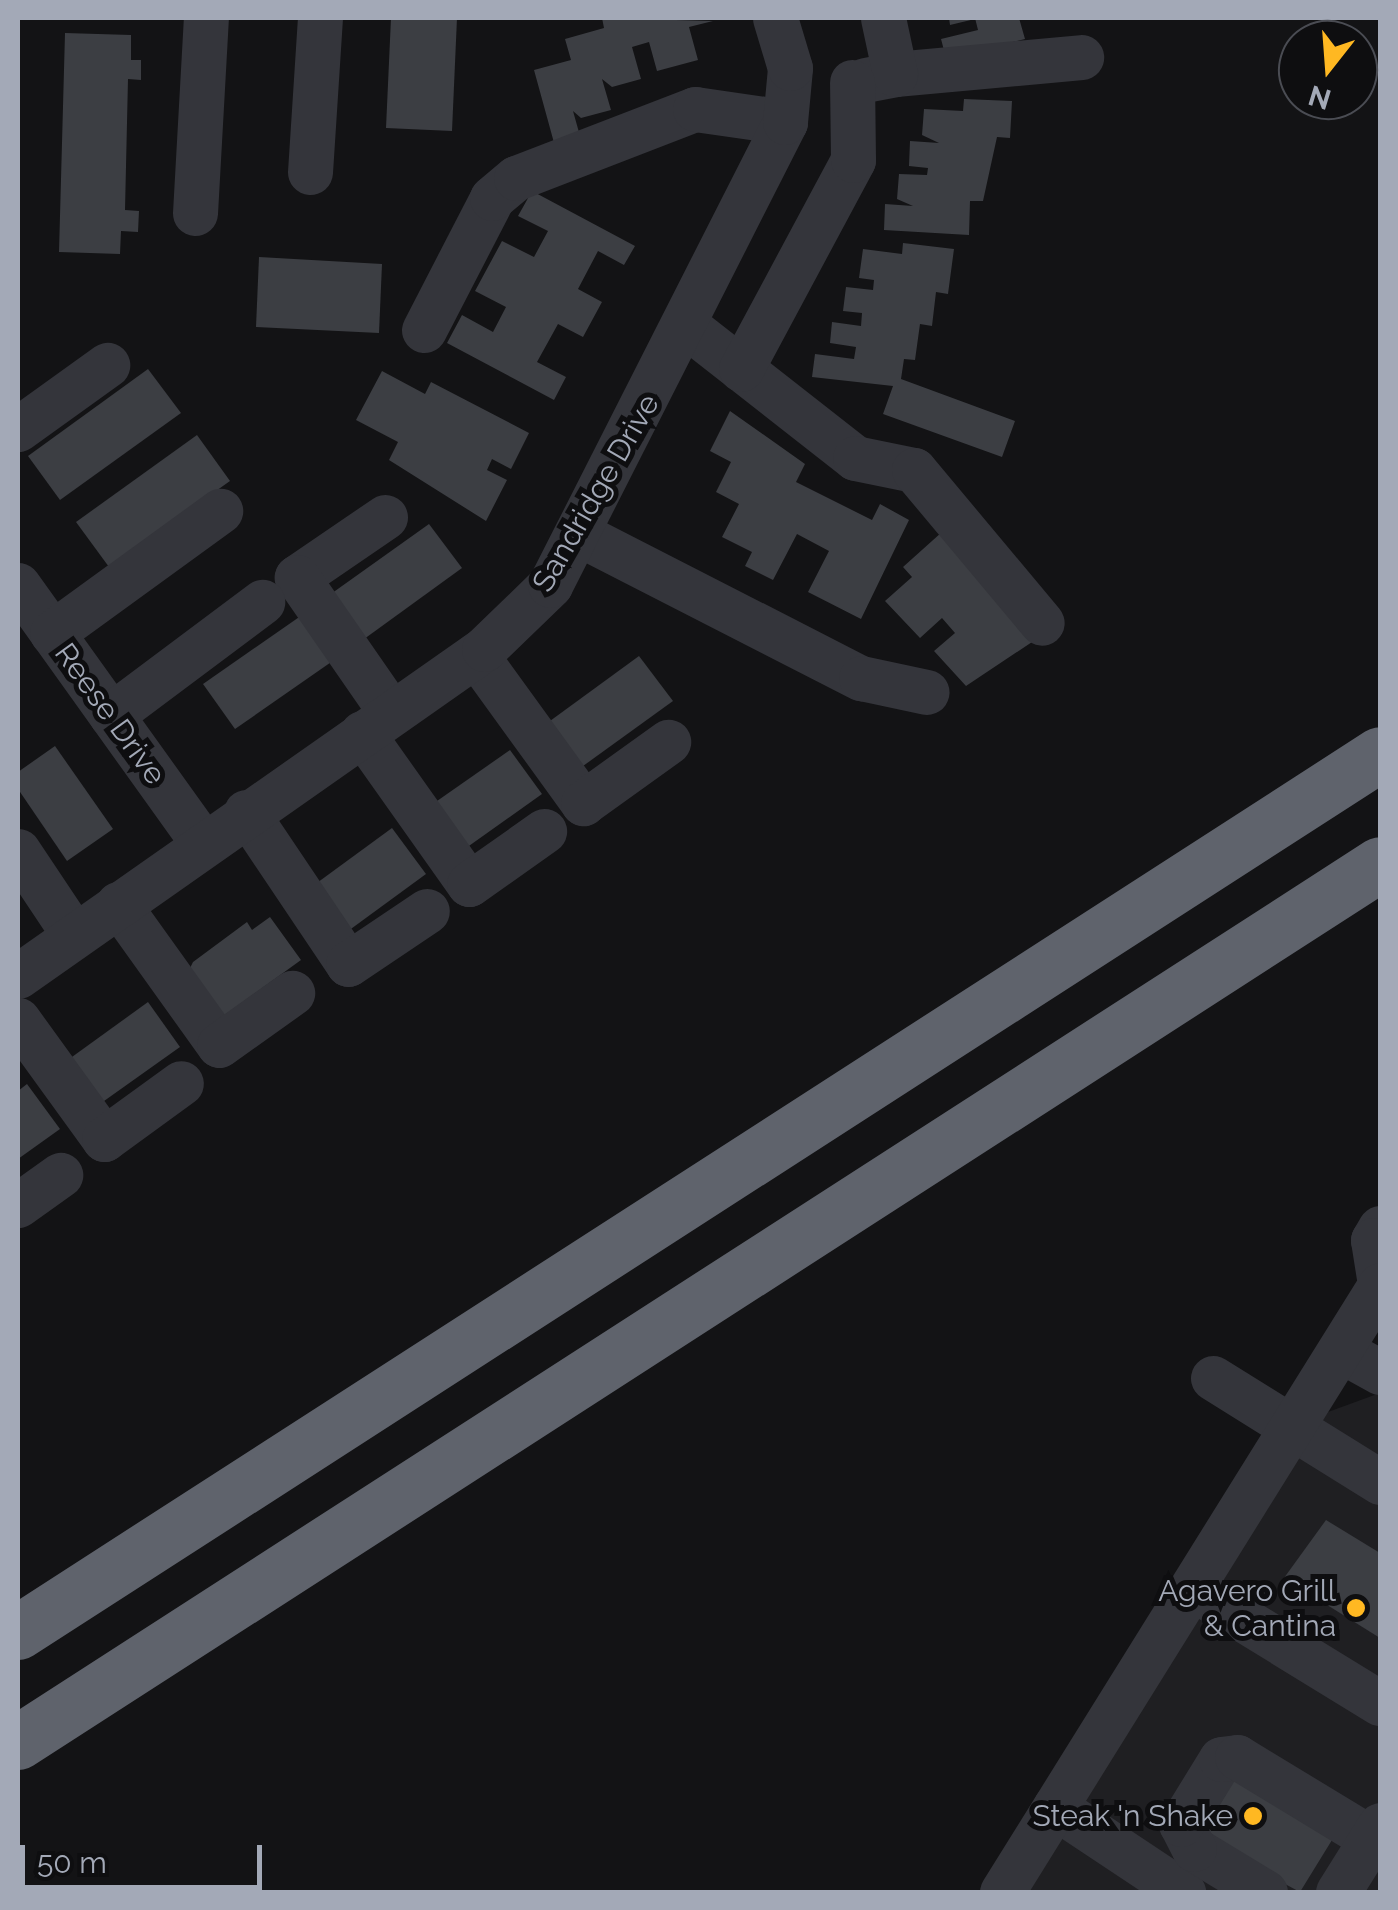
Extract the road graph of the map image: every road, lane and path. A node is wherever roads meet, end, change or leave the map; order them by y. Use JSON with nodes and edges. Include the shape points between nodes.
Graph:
{"nodes":[{"id":1,"x":206,"y":18,"type":"edge"},
{"id":2,"x":320,"y":18,"type":"edge"},
{"id":3,"x":775,"y":18,"type":"edge"},
{"id":4,"x":884,"y":18,"type":"edge"},
{"id":5,"x":1081,"y":58,"type":"dead end"},
{"id":6,"x":873,"y":78,"type":"junction"},
{"id":7,"x":788,"y":108,"type":"junction"},
{"id":8,"x":766,"y":168,"type":"junction"},
{"id":9,"x":310,"y":172,"type":"dead end"},
{"id":10,"x":831,"y":203,"type":"junction"},
{"id":11,"x":195,"y":213,"type":"dead end"},
{"id":12,"x":688,"y":328,"type":"junction"},
{"id":13,"x":424,"y":330,"type":"dead end"},
{"id":14,"x":107,"y":365,"type":"dead end"},
{"id":15,"x":741,"y":369,"type":"junction"},
{"id":16,"x":18,"y":429,"type":"edge"},
{"id":17,"x":220,"y":512,"type":"dead end"},
{"id":18,"x":385,"y":517,"type":"dead end"},
{"id":19,"x":579,"y":534,"type":"junction"},
{"id":20,"x":18,"y":585,"type":"edge"},
{"id":21,"x":262,"y":602,"type":"dead end"},
{"id":22,"x":1042,"y":622,"type":"dead end"},
{"id":23,"x":52,"y":633,"type":"junction"},
{"id":24,"x":476,"y":655,"type":"junction"},
{"id":25,"x":927,"y":692,"type":"dead end"},
{"id":26,"x":111,"y":715,"type":"junction"},
{"id":27,"x":377,"y":723,"type":"junction"},
{"id":28,"x":668,"y":742,"type":"dead end"},
{"id":29,"x":1380,"y":754,"type":"edge"},
{"id":30,"x":246,"y":812,"type":"junction"},
{"id":31,"x":544,"y":832,"type":"dead end"},
{"id":32,"x":202,"y":842,"type":"junction"},
{"id":33,"x":18,"y":851,"type":"edge"},
{"id":34,"x":1380,"y":864,"type":"edge"},
{"id":35,"x":118,"y":904,"type":"junction"},
{"id":36,"x":427,"y":911,"type":"dead end"},
{"id":37,"x":74,"y":936,"type":"junction"},
{"id":38,"x":18,"y":976,"type":"edge"},
{"id":39,"x":292,"y":993,"type":"dead end"},
{"id":40,"x":18,"y":1020,"type":"edge"},
{"id":41,"x":181,"y":1083,"type":"dead end"},
{"id":42,"x":60,"y":1175,"type":"dead end"},
{"id":43,"x":18,"y":1205,"type":"edge"},
{"id":44,"x":1380,"y":1228,"type":"edge"},
{"id":45,"x":1380,"y":1285,"type":"edge"},
{"id":46,"x":1340,"y":1350,"type":"junction"},
{"id":47,"x":1380,"y":1372,"type":"edge"},
{"id":48,"x":1213,"y":1378,"type":"dead end"},
{"id":49,"x":1292,"y":1426,"type":"junction"},
{"id":50,"x":1380,"y":1482,"type":"edge"},
{"id":51,"x":1192,"y":1588,"type":"junction"},
{"id":52,"x":18,"y":1632,"type":"edge"},
{"id":53,"x":1380,"y":1703,"type":"edge"},
{"id":54,"x":18,"y":1742,"type":"edge"},
{"id":55,"x":1056,"y":1807,"type":"junction"},
{"id":56,"x":1376,"y":1832,"type":"edge"},
{"id":57,"x":1002,"y":1892,"type":"edge"},
{"id":58,"x":1183,"y":1892,"type":"edge"},
{"id":59,"x":1264,"y":1892,"type":"edge"},
{"id":60,"x":1338,"y":1892,"type":"edge"}],
"edges":[{"from":1,"to":11,"type":"street"},
{"from":2,"to":9,"type":"street"},
{"from":3,"to":7,"type":"street"},
{"from":4,"to":6,"type":"street"},
{"from":5,"to":6,"type":"street"},
{"from":6,"to":7,"type":"street"},
{"from":6,"to":10,"type":"street","via":[[854,160]]},
{"from":7,"to":8,"type":"street","name":"Sandridge Drive"},
{"from":7,"to":13,"type":"street","via":[[695,109],[516,178],[492,198]]},
{"from":8,"to":10,"type":"street"},
{"from":8,"to":12,"type":"street","name":"Sandridge Drive"},
{"from":10,"to":15,"type":"street"},
{"from":12,"to":15,"type":"street"},
{"from":12,"to":19,"type":"street","name":"Sandridge Drive"},
{"from":14,"to":16,"type":"street"},
{"from":15,"to":22,"type":"street","via":[[856,458],[914,470]]},
{"from":17,"to":23,"type":"street"},
{"from":18,"to":27,"type":"street","via":[[297,577]]},
{"from":19,"to":24,"type":"street","name":"Sandridge Drive","via":[[550,585]]},
{"from":19,"to":25,"type":"street","via":[[861,678]]},
{"from":20,"to":23,"type":"street","name":"Reese Drive"},
{"from":21,"to":26,"type":"street"},
{"from":23,"to":26,"type":"street","name":"Reese Drive"},
{"from":24,"to":27,"type":"street","name":"Sandridge Drive"},
{"from":24,"to":28,"type":"street","via":[[583,803]]},
{"from":26,"to":32,"type":"street","name":"Reese Drive"},
{"from":27,"to":30,"type":"street","name":"Sandridge Drive"},
{"from":27,"to":31,"type":"street","via":[[469,884]]},
{"from":29,"to":52,"type":"highway"},
{"from":30,"to":32,"type":"street","name":"Sandridge Drive"},
{"from":30,"to":36,"type":"street","via":[[348,964]]},
{"from":32,"to":35,"type":"street","name":"Sandridge Drive"},
{"from":33,"to":37,"type":"street"},
{"from":34,"to":54,"type":"highway"},
{"from":35,"to":37,"type":"street","name":"Sandridge Drive"},
{"from":35,"to":39,"type":"street","via":[[218,1045]]},
{"from":37,"to":38,"type":"street","name":"Sandridge Drive"},
{"from":40,"to":41,"type":"street","via":[[104,1140]]},
{"from":42,"to":43,"type":"street"},
{"from":44,"to":45,"type":"street","via":[[1373,1240]]},
{"from":45,"to":46,"type":"street"},
{"from":46,"to":47,"type":"street"},
{"from":46,"to":49,"type":"street"},
{"from":48,"to":49,"type":"street"},
{"from":49,"to":50,"type":"street"},
{"from":49,"to":51,"type":"street"},
{"from":51,"to":53,"type":"street"},
{"from":51,"to":55,"type":"street"},
{"from":55,"to":57,"type":"street"},
{"from":55,"to":58,"type":"street"},
{"from":56,"to":59,"type":"street","via":[[1237,1756],[1221,1759],[1180,1824],[1194,1849]]},
{"from":56,"to":60,"type":"street"}]}
